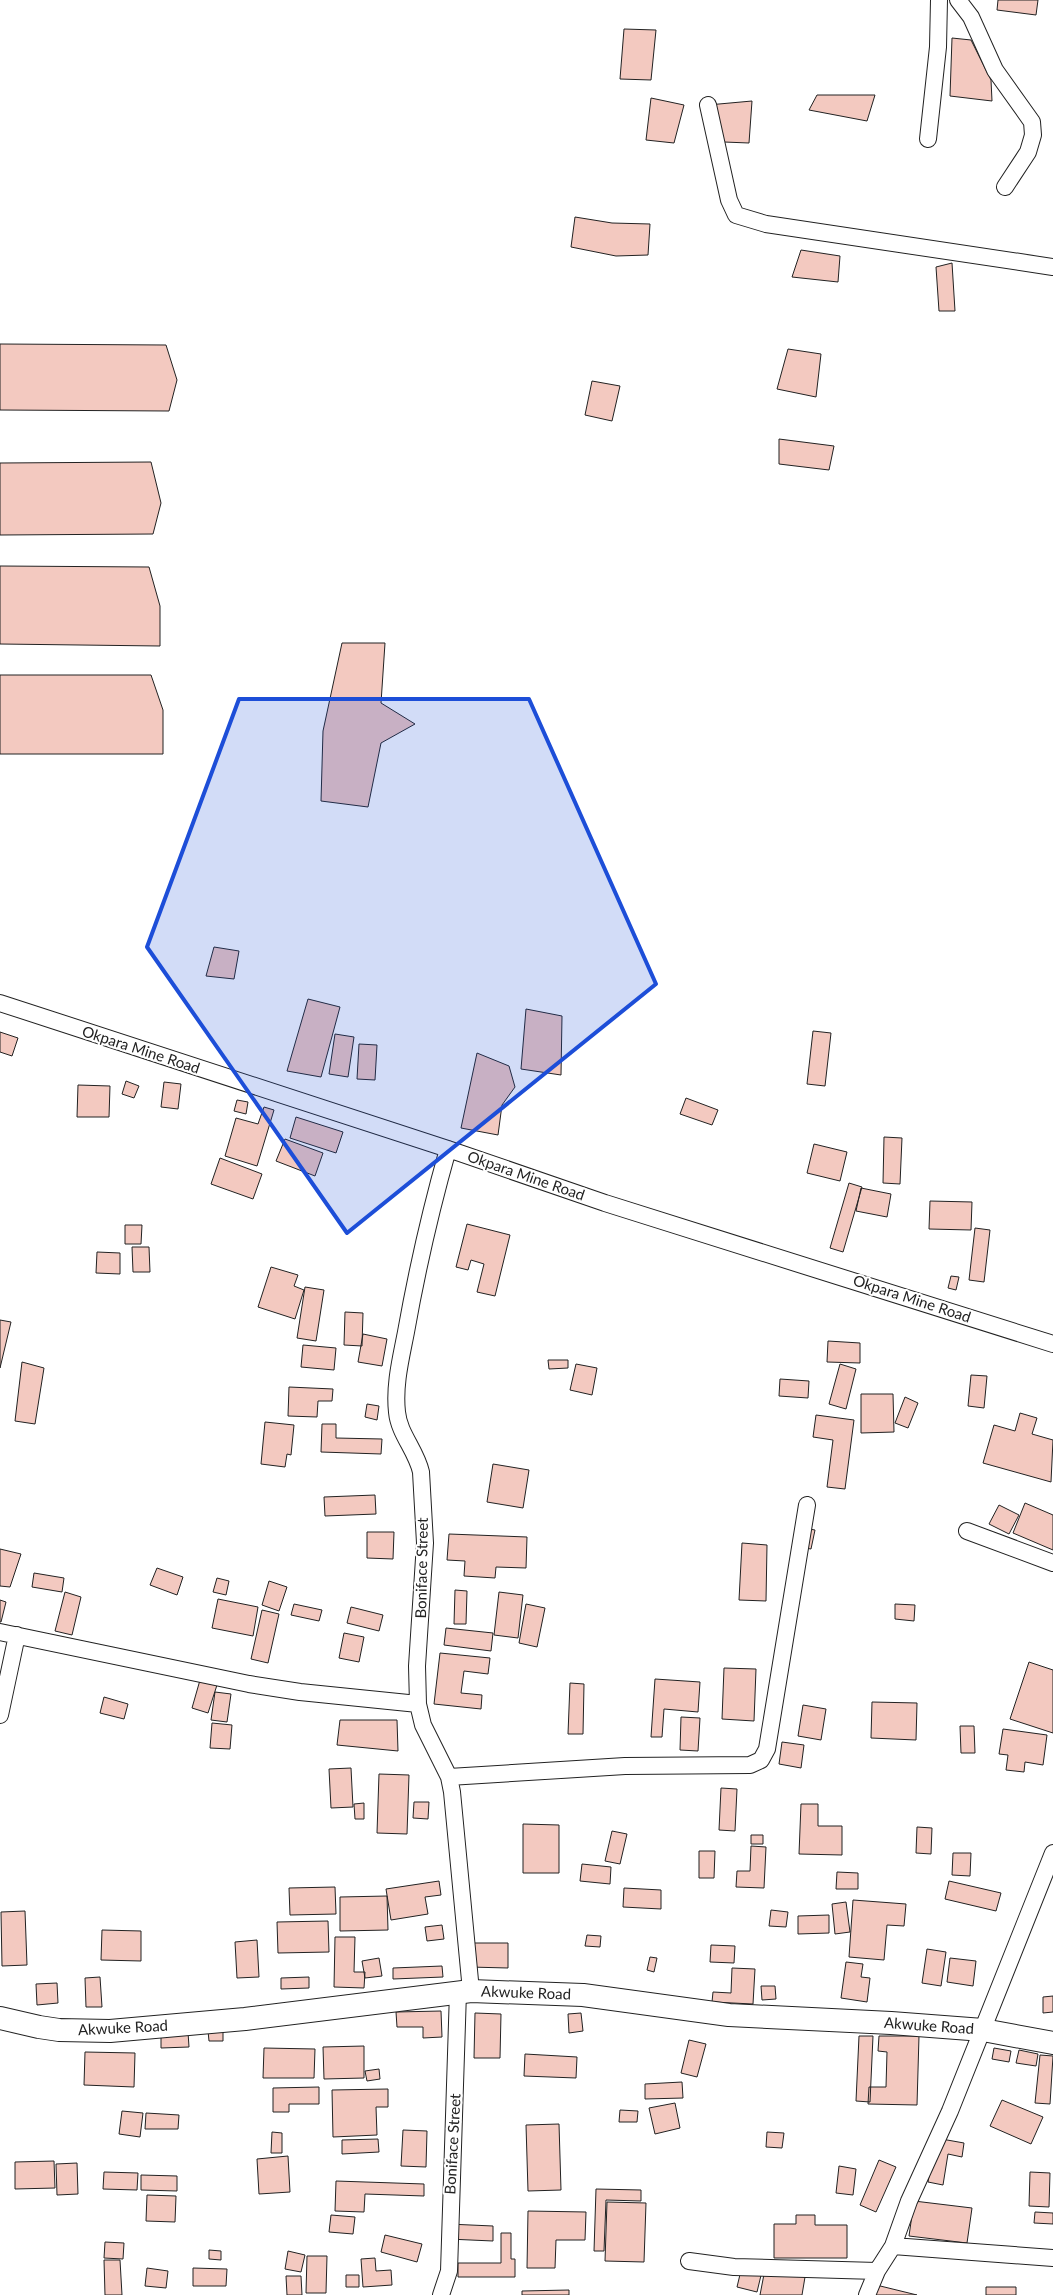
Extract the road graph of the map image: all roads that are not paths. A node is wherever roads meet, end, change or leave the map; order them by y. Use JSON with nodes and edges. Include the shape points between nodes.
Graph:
{"nodes":[{"id":1,"x":939,"y":0,"type":"edge"},
{"id":2,"x":958,"y":0,"type":"edge"},
{"id":3,"x":708,"y":105,"type":"dead end"},
{"id":4,"x":928,"y":139,"type":"dead end"},
{"id":5,"x":1005,"y":187,"type":"dead end"},
{"id":6,"x":1053,"y":267,"type":"edge"},
{"id":7,"x":0,"y":1004,"type":"edge"},
{"id":8,"x":448,"y":1149,"type":"junction"},
{"id":9,"x":1053,"y":1344,"type":"edge"},
{"id":10,"x":807,"y":1505,"type":"dead end"},
{"id":11,"x":967,"y":1531,"type":"dead end"},
{"id":12,"x":1053,"y":1563,"type":"edge"},
{"id":13,"x":0,"y":1632,"type":"edge"},
{"id":14,"x":17,"y":1635,"type":"junction"},
{"id":15,"x":418,"y":1704,"type":"junction"},
{"id":16,"x":0,"y":1715,"type":"edge"},
{"id":17,"x":449,"y":1777,"type":"junction"},
{"id":18,"x":1053,"y":1853,"type":"edge"},
{"id":19,"x":464,"y":1992,"type":"junction"},
{"id":20,"x":0,"y":2018,"type":"edge"},
{"id":21,"x":983,"y":2030,"type":"junction"},
{"id":22,"x":1053,"y":2043,"type":"edge"},
{"id":23,"x":893,"y":2246,"type":"junction"},
{"id":24,"x":1053,"y":2258,"type":"edge"},
{"id":25,"x":688,"y":2261,"type":"dead end"},
{"id":26,"x":877,"y":2270,"type":"junction"},
{"id":27,"x":441,"y":2295,"type":"edge"},
{"id":28,"x":867,"y":2295,"type":"edge"}],
"edges":[{"from":1,"to":4,"type":"street","via":[[938,47]]},
{"from":2,"to":5,"type":"street","via":[[971,17],[995,70],[1032,122],[1033,135],[1028,152]]},
{"from":3,"to":6,"type":"street","via":[[729,200],[736,215],[766,224]]},
{"from":7,"to":8,"type":"street","name":"Okpara Mine Road"},
{"from":8,"to":9,"type":"street","name":"Okpara Mine Road","via":[[605,1203]]},
{"from":8,"to":15,"type":"street","name":"Boniface Street","via":[[411,1304],[396,1396],[400,1426],[421,1472],[425,1543],[417,1666]]},
{"from":10,"to":17,"type":"street","via":[[767,1749],[761,1760],[750,1765],[625,1766]]},
{"from":11,"to":12,"type":"street"},
{"from":13,"to":14,"type":"street"},
{"from":14,"to":15,"type":"street","via":[[257,1685]]},
{"from":14,"to":16,"type":"street"},
{"from":15,"to":17,"type":"street","name":"Boniface Street","via":[[423,1725]]},
{"from":17,"to":19,"type":"street","name":"Boniface Street","via":[[461,1876]]},
{"from":18,"to":21,"type":"street"},
{"from":19,"to":20,"type":"main road","name":"Akwuke Road","via":[[245,2019],[110,2031],[52,2029]]},
{"from":19,"to":21,"type":"main road","name":"Akwuke Road","via":[[583,1995],[729,2015]]},
{"from":19,"to":27,"type":"street","name":"Boniface Street","via":[[449,2271]]},
{"from":21,"to":22,"type":"main road","name":"Akwuke Road"},
{"from":21,"to":23,"type":"street","via":[[909,2201]]},
{"from":23,"to":24,"type":"street"},
{"from":23,"to":26,"type":"street"},
{"from":25,"to":26,"type":"street","via":[[734,2267]]},
{"from":26,"to":28,"type":"street"}]}
